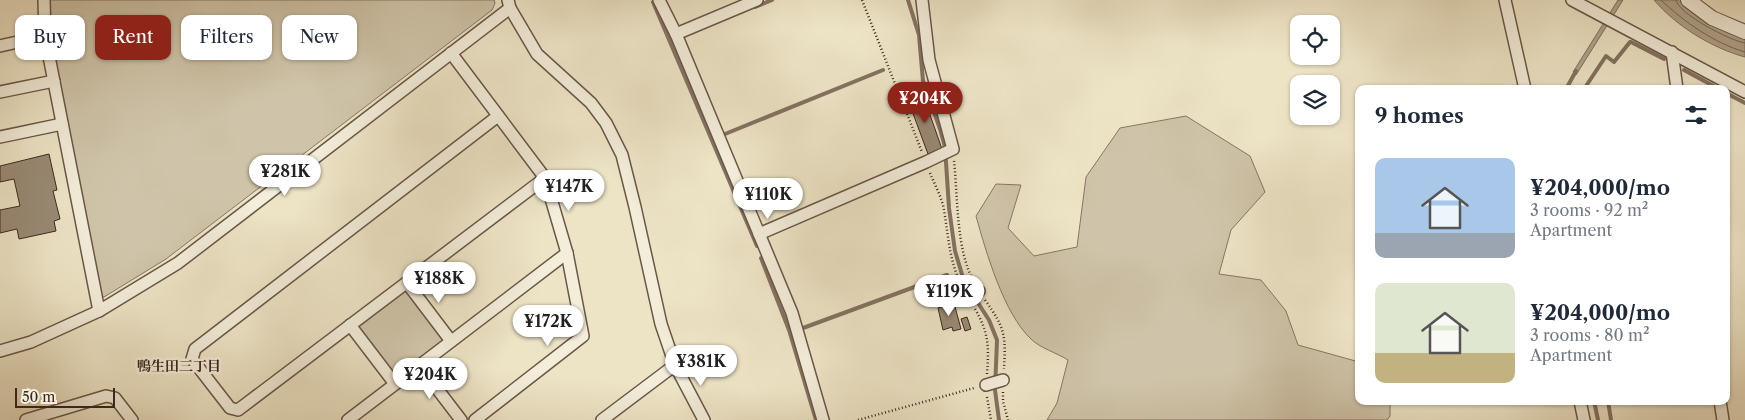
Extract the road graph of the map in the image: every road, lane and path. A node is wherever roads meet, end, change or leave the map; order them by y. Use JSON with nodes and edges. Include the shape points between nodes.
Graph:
{"nodes":[{"id":1,"x":44,"y":0,"type":"edge"},
{"id":2,"x":659,"y":0,"type":"edge"},
{"id":3,"x":757,"y":0,"type":"edge"},
{"id":4,"x":862,"y":0,"type":"edge"},
{"id":5,"x":922,"y":0,"type":"edge"},
{"id":6,"x":1505,"y":0,"type":"edge"},
{"id":7,"x":1572,"y":0,"type":"edge"},
{"id":8,"x":1688,"y":0,"type":"edge"},
{"id":9,"x":509,"y":4,"type":"edge"},
{"id":10,"x":44,"y":15,"type":"edge"},
{"id":11,"x":1745,"y":32,"type":"edge"},
{"id":12,"x":676,"y":34,"type":"junction"},
{"id":13,"x":15,"y":43,"type":"edge"},
{"id":14,"x":0,"y":46,"type":"edge"},
{"id":15,"x":1672,"y":52,"type":"junction"},
{"id":16,"x":451,"y":53,"type":"junction"},
{"id":17,"x":50,"y":60,"type":"edge"},
{"id":18,"x":54,"y":81,"type":"junction"},
{"id":19,"x":1523,"y":85,"type":"edge"},
{"id":20,"x":1676,"y":85,"type":"edge"},
{"id":21,"x":0,"y":92,"type":"edge"},
{"id":22,"x":1745,"y":92,"type":"edge"},
{"id":23,"x":498,"y":116,"type":"junction"},
{"id":24,"x":62,"y":124,"type":"junction"},
{"id":25,"x":0,"y":137,"type":"edge"},
{"id":26,"x":954,"y":149,"type":"junction"},
{"id":27,"x":926,"y":162,"type":"junction"},
{"id":28,"x":545,"y":178,"type":"junction"},
{"id":29,"x":759,"y":234,"type":"junction"},
{"id":30,"x":567,"y":253,"type":"junction"},
{"id":31,"x":406,"y":283,"type":"junction"},
{"id":32,"x":979,"y":291,"type":"junction"},
{"id":33,"x":970,"y":300,"type":"junction"},
{"id":34,"x":99,"y":311,"type":"junction"},
{"id":35,"x":350,"y":326,"type":"junction"},
{"id":36,"x":451,"y":340,"type":"junction"},
{"id":37,"x":0,"y":351,"type":"edge"},
{"id":38,"x":419,"y":365,"type":"junction"},
{"id":39,"x":675,"y":365,"type":"junction"},
{"id":40,"x":1003,"y":380,"type":"junction"},
{"id":41,"x":395,"y":384,"type":"junction"},
{"id":42,"x":986,"y":385,"type":"junction"},
{"id":43,"x":1581,"y":405,"type":"edge"},
{"id":44,"x":1721,"y":405,"type":"edge"},
{"id":45,"x":26,"y":420,"type":"edge"},
{"id":46,"x":132,"y":420,"type":"edge"},
{"id":47,"x":348,"y":420,"type":"edge"},
{"id":48,"x":461,"y":420,"type":"edge"},
{"id":49,"x":475,"y":420,"type":"edge"},
{"id":50,"x":602,"y":420,"type":"edge"},
{"id":51,"x":704,"y":420,"type":"edge"},
{"id":52,"x":823,"y":420,"type":"edge"},
{"id":53,"x":858,"y":420,"type":"edge"},
{"id":54,"x":992,"y":420,"type":"edge"},
{"id":55,"x":1008,"y":420,"type":"edge"},
{"id":56,"x":1584,"y":420,"type":"edge"},
{"id":57,"x":1723,"y":420,"type":"edge"}],
"edges":[{"from":1,"to":10,"type":"street"},
{"from":2,"to":12,"type":"street"},
{"from":3,"to":12,"type":"street"},
{"from":4,"to":27,"type":"path"},
{"from":5,"to":26,"type":"street","via":[[929,60]]},
{"from":6,"to":19,"type":"street"},
{"from":7,"to":15,"type":"street"},
{"from":8,"to":11,"type":"street","via":[[1712,18]]},
{"from":9,"to":16,"type":"street"},
{"from":9,"to":39,"type":"street","via":[[538,54],[591,103],[606,123],[622,155],[661,324]]},
{"from":12,"to":29,"type":"street"},
{"from":13,"to":14,"type":"street"},
{"from":15,"to":20,"type":"street"},
{"from":15,"to":22,"type":"street"},
{"from":16,"to":23,"type":"street"},
{"from":16,"to":34,"type":"street","via":[[178,262]]},
{"from":17,"to":18,"type":"street"},
{"from":18,"to":21,"type":"street"},
{"from":18,"to":24,"type":"street"},
{"from":23,"to":28,"type":"street"},
{"from":23,"to":35,"type":"street","via":[[195,350],[192,359],[230,408],[238,410]]},
{"from":24,"to":25,"type":"street"},
{"from":24,"to":34,"type":"street"},
{"from":26,"to":27,"type":"street"},
{"from":26,"to":32,"type":"path","via":[[962,246],[966,267]]},
{"from":27,"to":29,"type":"street"},
{"from":27,"to":33,"type":"path","via":[[944,208],[949,251],[957,277]]},
{"from":28,"to":30,"type":"street"},
{"from":28,"to":31,"type":"street"},
{"from":29,"to":52,"type":"street","via":[[792,313]]},
{"from":30,"to":36,"type":"street"},
{"from":30,"to":49,"type":"street","via":[[583,336]]},
{"from":31,"to":35,"type":"street"},
{"from":31,"to":36,"type":"street"},
{"from":32,"to":33,"type":"street"},
{"from":32,"to":40,"type":"path","via":[[1001,327],[1005,342]]},
{"from":33,"to":42,"type":"path","via":[[984,324],[989,347]]},
{"from":34,"to":37,"type":"street","via":[[30,342]]},
{"from":35,"to":41,"type":"street"},
{"from":36,"to":38,"type":"street"},
{"from":38,"to":41,"type":"street"},
{"from":38,"to":48,"type":"street"},
{"from":39,"to":50,"type":"street"},
{"from":39,"to":51,"type":"street"},
{"from":40,"to":42,"type":"street"},
{"from":40,"to":55,"type":"path","via":[[1003,401]]},
{"from":41,"to":47,"type":"street"},
{"from":42,"to":53,"type":"path"},
{"from":42,"to":54,"type":"path"},
{"from":43,"to":56,"type":"street"},
{"from":44,"to":57,"type":"street"},
{"from":45,"to":46,"type":"street","via":[[106,396],[115,398]]}]}
